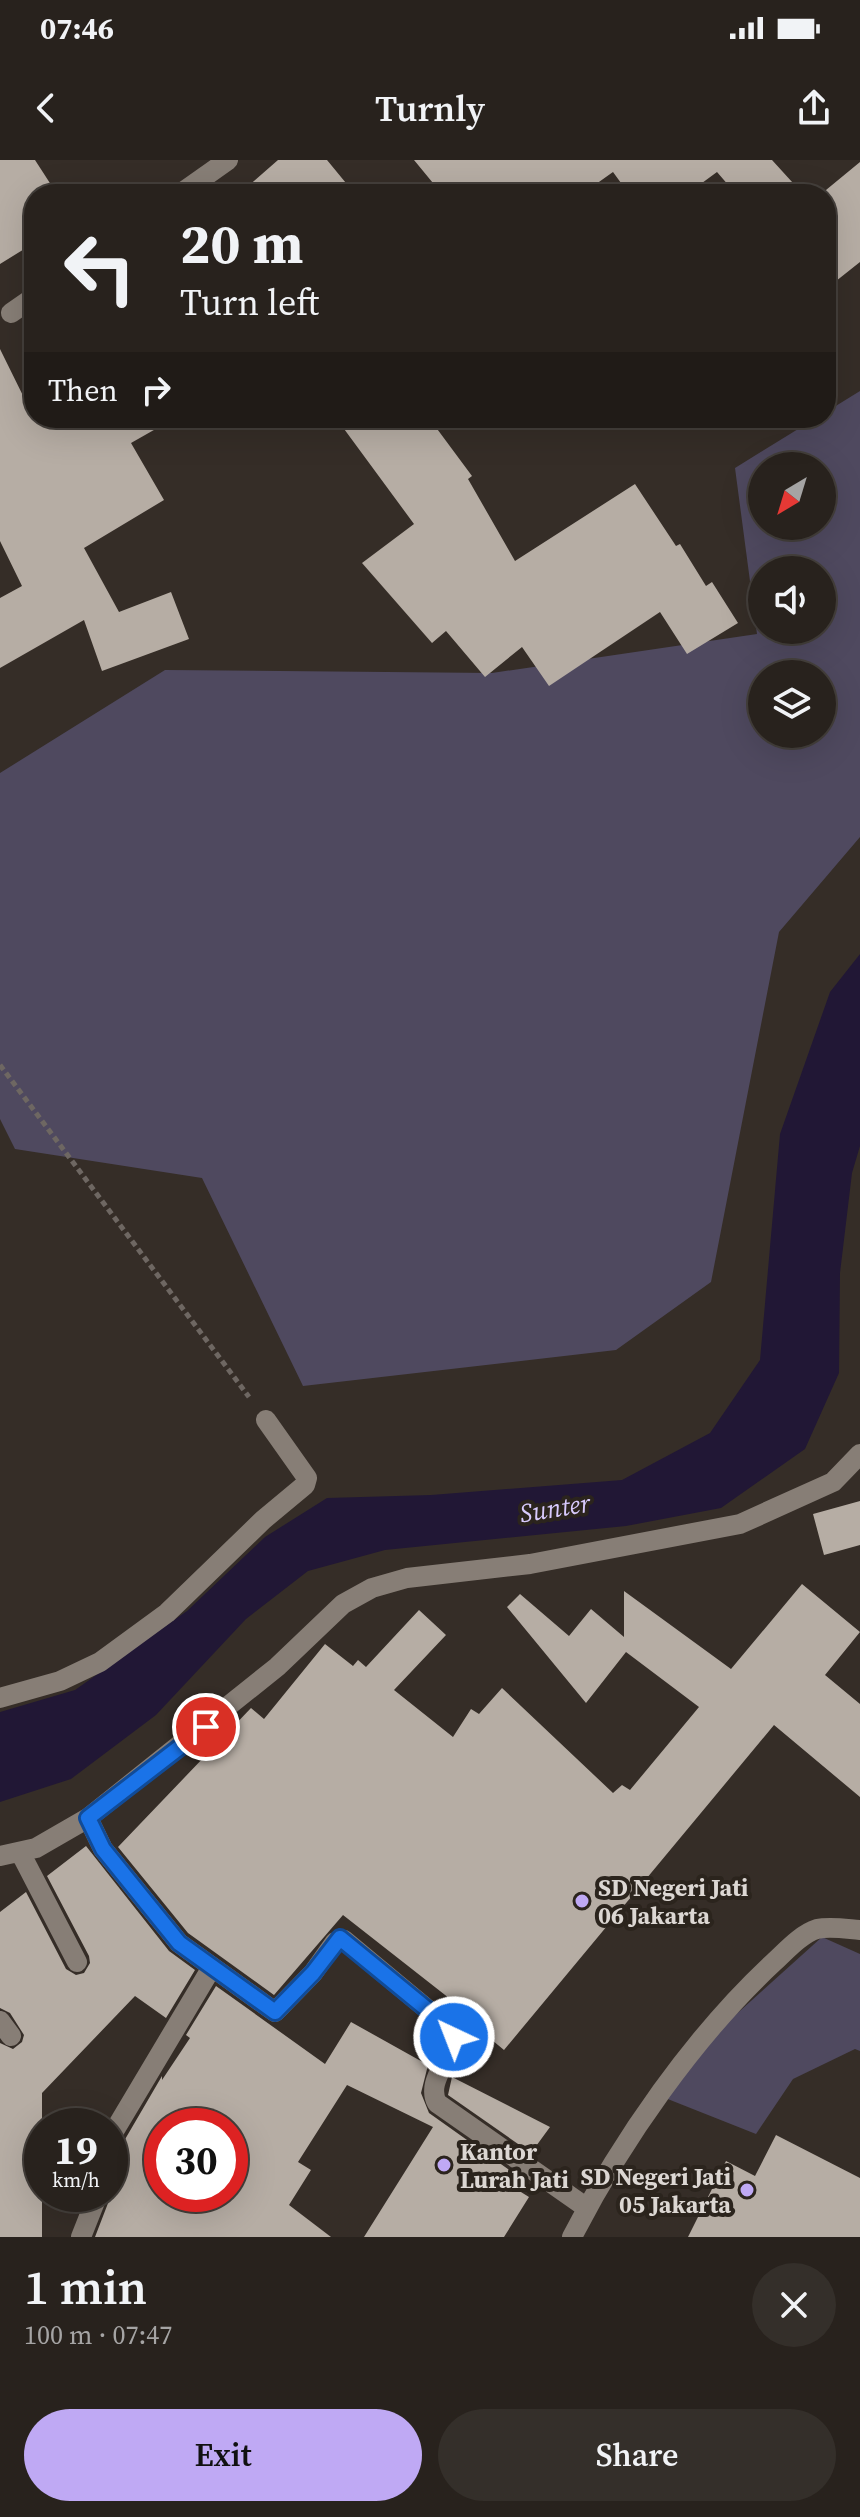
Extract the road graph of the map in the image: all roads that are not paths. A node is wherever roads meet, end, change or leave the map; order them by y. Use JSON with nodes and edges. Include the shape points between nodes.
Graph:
{"nodes":[{"id":1,"x":228,"y":160,"type":"edge"},
{"id":2,"x":194,"y":184,"type":"edge"},
{"id":3,"x":24,"y":304,"type":"edge"},
{"id":4,"x":11,"y":313,"type":"dead end"},
{"id":5,"x":266,"y":1420,"type":"road end"},
{"id":6,"x":860,"y":1454,"type":"edge"},
{"id":7,"x":0,"y":1698,"type":"edge"},
{"id":8,"x":88,"y":1818,"type":"junction"},
{"id":9,"x":10,"y":1854,"type":"edge"},
{"id":10,"x":860,"y":1930,"type":"edge"},
{"id":11,"x":77,"y":1962,"type":"dead end"},
{"id":12,"x":212,"y":1967,"type":"junction"},
{"id":13,"x":128,"y":2108,"type":"edge"},
{"id":14,"x":587,"y":2208,"type":"junction"},
{"id":15,"x":91,"y":2212,"type":"edge"},
{"id":16,"x":81,"y":2237,"type":"edge"},
{"id":17,"x":572,"y":2237,"type":"edge"}],
"edges":[{"from":1,"to":2,"type":"street"},
{"from":3,"to":4,"type":"street"},
{"from":5,"to":7,"type":"street","via":[[307,1478],[305,1485],[167,1613],[100,1662],[60,1681]]},
{"from":6,"to":8,"type":"street","via":[[833,1482],[740,1524],[372,1588],[343,1604],[277,1667]]},
{"from":8,"to":9,"type":"street","via":[[36,1848]]},
{"from":8,"to":12,"type":"street","via":[[103,1849],[179,1943]]},
{"from":9,"to":11,"type":"street"},
{"from":10,"to":14,"type":"street","via":[[816,1929],[740,1993],[682,2063]]},
{"from":12,"to":13,"type":"street"},
{"from":12,"to":14,"type":"street","via":[[278,2012],[340,1938],[451,2029],[453,2044],[433,2088],[437,2103]]},
{"from":14,"to":17,"type":"street"},
{"from":15,"to":16,"type":"street"}]}
